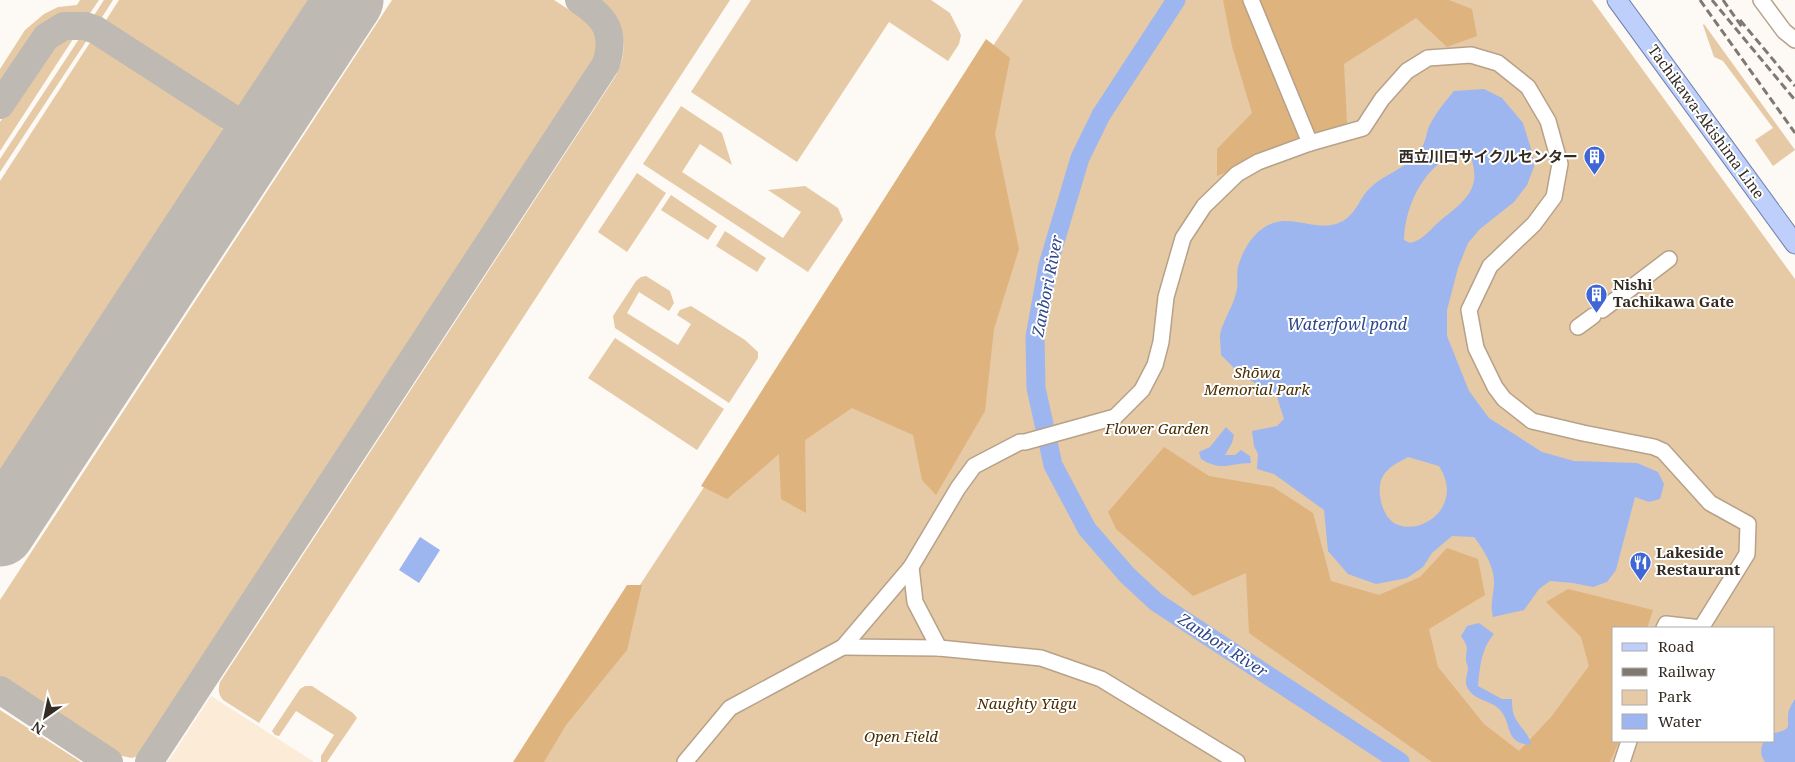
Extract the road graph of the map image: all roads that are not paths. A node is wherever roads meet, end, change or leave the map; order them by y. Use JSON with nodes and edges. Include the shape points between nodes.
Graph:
{"nodes":[{"id":1,"x":1251,"y":0,"type":"edge"},
{"id":2,"x":1617,"y":0,"type":"edge"},
{"id":3,"x":1633,"y":0,"type":"edge"},
{"id":4,"x":1761,"y":0,"type":"edge"},
{"id":5,"x":1792,"y":30,"type":"edge"},
{"id":6,"x":1310,"y":143,"type":"junction"},
{"id":7,"x":1795,"y":222,"type":"edge"},
{"id":8,"x":1795,"y":244,"type":"edge"},
{"id":9,"x":1669,"y":260,"type":"dead end"},
{"id":10,"x":1578,"y":327,"type":"dead end"},
{"id":11,"x":911,"y":567,"type":"junction"},
{"id":12,"x":1664,"y":627,"type":"edge"},
{"id":13,"x":1692,"y":627,"type":"edge"},
{"id":14,"x":1702,"y":627,"type":"edge"},
{"id":15,"x":843,"y":647,"type":"junction"},
{"id":16,"x":939,"y":648,"type":"junction"},
{"id":17,"x":1629,"y":742,"type":"edge"},
{"id":18,"x":685,"y":762,"type":"edge"},
{"id":19,"x":1236,"y":762,"type":"edge"},
{"id":20,"x":1622,"y":762,"type":"edge"}],
"edges":[{"from":1,"to":6,"type":"street"},
{"from":2,"to":8,"type":"main road","name":"Tachikawa-Akishima Line"},
{"from":3,"to":7,"type":"main road","name":"Tachikawa-Akishima Line"},
{"from":4,"to":5,"type":"street"},
{"from":6,"to":11,"type":"street","via":[[1258,162],[1237,174],[1204,206],[1183,238],[1166,297],[1155,365],[1142,390],[1115,417],[1020,442],[974,466]]},
{"from":6,"to":14,"type":"street","via":[[1363,128],[1382,99],[1408,71],[1428,58],[1471,55],[1498,63],[1528,87],[1548,121],[1560,164],[1558,181],[1554,197],[1534,224],[1490,266],[1469,310],[1476,348],[1504,399],[1532,421],[1663,451],[1710,504],[1748,524],[1746,554]]},
{"from":9,"to":10,"type":"street"},
{"from":11,"to":15,"type":"street"},
{"from":11,"to":16,"type":"street","via":[[915,602]]},
{"from":12,"to":13,"type":"street","via":[[1666,624]]},
{"from":15,"to":16,"type":"street"},
{"from":15,"to":18,"type":"street","via":[[730,708]]},
{"from":16,"to":19,"type":"street","via":[[1041,658],[1101,679]]},
{"from":17,"to":20,"type":"street"}]}
